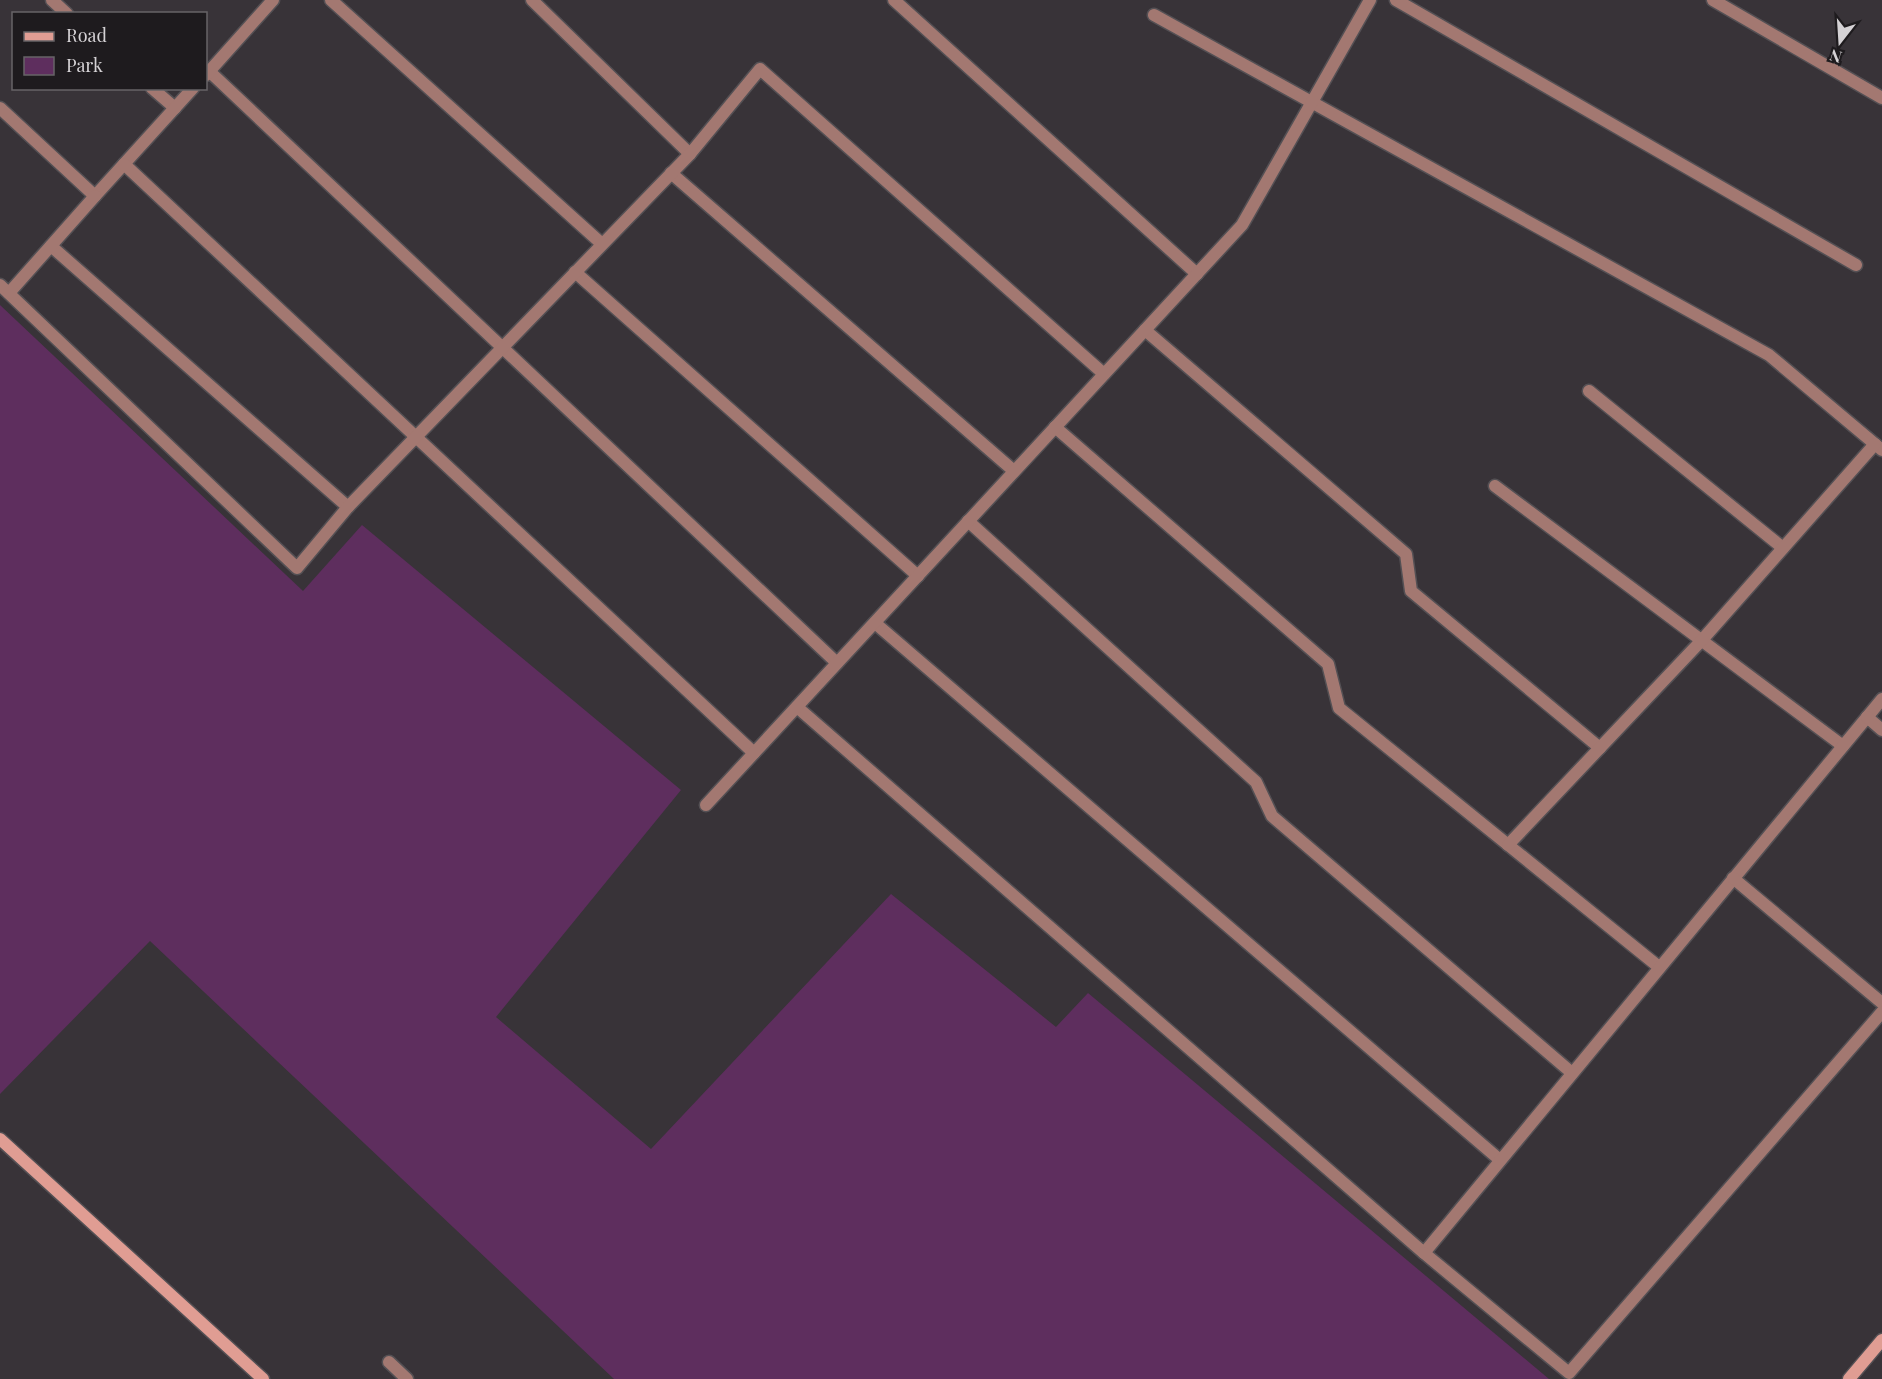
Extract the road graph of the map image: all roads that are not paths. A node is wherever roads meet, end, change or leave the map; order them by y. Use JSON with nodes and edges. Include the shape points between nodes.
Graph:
{"nodes":[{"id":1,"x":52,"y":0,"type":"edge"},
{"id":2,"x":254,"y":0,"type":"edge"},
{"id":3,"x":331,"y":0,"type":"edge"},
{"id":4,"x":532,"y":0,"type":"edge"},
{"id":5,"x":894,"y":0,"type":"edge"},
{"id":6,"x":1370,"y":0,"type":"edge"},
{"id":7,"x":1396,"y":0,"type":"edge"},
{"id":8,"x":1713,"y":0,"type":"edge"},
{"id":9,"x":269,"y":5,"type":"edge"},
{"id":10,"x":65,"y":12,"type":"edge"},
{"id":11,"x":1154,"y":15,"type":"dead end"},
{"id":12,"x":207,"y":73,"type":"edge"},
{"id":13,"x":154,"y":90,"type":"edge"},
{"id":14,"x":191,"y":90,"type":"edge"},
{"id":15,"x":1882,"y":98,"type":"edge"},
{"id":16,"x":1312,"y":102,"type":"junction"},
{"id":17,"x":0,"y":108,"type":"edge"},
{"id":18,"x":175,"y":108,"type":"junction"},
{"id":19,"x":690,"y":154,"type":"junction"},
{"id":20,"x":124,"y":164,"type":"junction"},
{"id":21,"x":671,"y":172,"type":"junction"},
{"id":22,"x":95,"y":196,"type":"junction"},
{"id":23,"x":602,"y":244,"type":"junction"},
{"id":24,"x":51,"y":246,"type":"junction"},
{"id":25,"x":1856,"y":266,"type":"dead end"},
{"id":26,"x":574,"y":272,"type":"junction"},
{"id":27,"x":1197,"y":274,"type":"junction"},
{"id":28,"x":4,"y":289,"type":"edge"},
{"id":29,"x":1145,"y":330,"type":"junction"},
{"id":30,"x":502,"y":347,"type":"junction"},
{"id":31,"x":1104,"y":374,"type":"junction"},
{"id":32,"x":1588,"y":392,"type":"dead end"},
{"id":33,"x":1055,"y":427,"type":"junction"},
{"id":34,"x":416,"y":436,"type":"junction"},
{"id":35,"x":1878,"y":447,"type":"edge"},
{"id":36,"x":1014,"y":471,"type":"junction"},
{"id":37,"x":1496,"y":486,"type":"dead end"},
{"id":38,"x":348,"y":507,"type":"junction"},
{"id":39,"x":968,"y":521,"type":"junction"},
{"id":40,"x":1783,"y":548,"type":"junction"},
{"id":41,"x":918,"y":576,"type":"junction"},
{"id":42,"x":875,"y":622,"type":"junction"},
{"id":43,"x":1702,"y":640,"type":"junction"},
{"id":44,"x":837,"y":663,"type":"junction"},
{"id":45,"x":1882,"y":699,"type":"edge"},
{"id":46,"x":797,"y":707,"type":"junction"},
{"id":47,"x":1867,"y":717,"type":"junction"},
{"id":48,"x":1882,"y":730,"type":"edge"},
{"id":49,"x":1843,"y":746,"type":"junction"},
{"id":50,"x":1600,"y":748,"type":"junction"},
{"id":51,"x":754,"y":753,"type":"junction"},
{"id":52,"x":706,"y":805,"type":"dead end"},
{"id":53,"x":1508,"y":844,"type":"junction"},
{"id":54,"x":1733,"y":878,"type":"junction"},
{"id":55,"x":1659,"y":968,"type":"junction"},
{"id":56,"x":1882,"y":1003,"type":"edge"},
{"id":57,"x":1882,"y":1012,"type":"edge"},
{"id":58,"x":1572,"y":1073,"type":"junction"},
{"id":59,"x":0,"y":1139,"type":"edge"},
{"id":60,"x":1500,"y":1160,"type":"junction"},
{"id":61,"x":1424,"y":1253,"type":"junction"},
{"id":62,"x":1882,"y":1340,"type":"edge"},
{"id":63,"x":389,"y":1362,"type":"dead end"},
{"id":64,"x":263,"y":1379,"type":"edge"},
{"id":65,"x":407,"y":1379,"type":"edge"},
{"id":66,"x":1849,"y":1379,"type":"edge"}],
"edges":[{"from":1,"to":10,"type":"street"},
{"from":2,"to":9,"type":"street"},
{"from":3,"to":23,"type":"street"},
{"from":4,"to":19,"type":"street"},
{"from":5,"to":27,"type":"street"},
{"from":6,"to":16,"type":"street"},
{"from":7,"to":25,"type":"street"},
{"from":8,"to":15,"type":"street"},
{"from":9,"to":12,"type":"street"},
{"from":11,"to":16,"type":"street"},
{"from":12,"to":30,"type":"street"},
{"from":13,"to":18,"type":"street"},
{"from":14,"to":18,"type":"street"},
{"from":16,"to":27,"type":"street","via":[[1242,225]]},
{"from":16,"to":35,"type":"street","via":[[1769,355]]},
{"from":17,"to":22,"type":"street"},
{"from":18,"to":20,"type":"street"},
{"from":19,"to":21,"type":"street"},
{"from":19,"to":31,"type":"street","via":[[760,69]]},
{"from":20,"to":22,"type":"street"},
{"from":20,"to":34,"type":"street"},
{"from":21,"to":23,"type":"street"},
{"from":21,"to":36,"type":"street"},
{"from":22,"to":24,"type":"street"},
{"from":23,"to":26,"type":"street"},
{"from":24,"to":28,"type":"street"},
{"from":24,"to":38,"type":"street"},
{"from":26,"to":30,"type":"street"},
{"from":26,"to":41,"type":"street"},
{"from":27,"to":29,"type":"street"},
{"from":28,"to":38,"type":"street","via":[[297,568]]},
{"from":29,"to":31,"type":"street"},
{"from":29,"to":50,"type":"street","via":[[1406,554],[1411,591]]},
{"from":30,"to":34,"type":"street"},
{"from":30,"to":44,"type":"street"},
{"from":31,"to":33,"type":"street"},
{"from":32,"to":40,"type":"street"},
{"from":33,"to":36,"type":"street"},
{"from":33,"to":53,"type":"street","via":[[1328,664],[1339,708]]},
{"from":34,"to":38,"type":"street"},
{"from":34,"to":51,"type":"street"},
{"from":35,"to":40,"type":"street"},
{"from":36,"to":39,"type":"street"},
{"from":37,"to":43,"type":"street"},
{"from":39,"to":41,"type":"street"},
{"from":39,"to":58,"type":"street","via":[[1256,782],[1272,816]]},
{"from":40,"to":43,"type":"street"},
{"from":41,"to":42,"type":"street"},
{"from":42,"to":44,"type":"street"},
{"from":42,"to":60,"type":"street"},
{"from":43,"to":49,"type":"street"},
{"from":43,"to":50,"type":"street"},
{"from":44,"to":46,"type":"street"},
{"from":45,"to":47,"type":"street"},
{"from":46,"to":51,"type":"street"},
{"from":46,"to":61,"type":"street"},
{"from":47,"to":48,"type":"street"},
{"from":47,"to":49,"type":"street"},
{"from":49,"to":54,"type":"street"},
{"from":50,"to":53,"type":"street"},
{"from":51,"to":52,"type":"street"},
{"from":53,"to":55,"type":"street"},
{"from":54,"to":55,"type":"street"},
{"from":54,"to":56,"type":"street"},
{"from":55,"to":58,"type":"street"},
{"from":57,"to":61,"type":"street","via":[[1569,1373]]},
{"from":58,"to":60,"type":"street"},
{"from":59,"to":64,"type":"street"},
{"from":60,"to":61,"type":"street"},
{"from":62,"to":66,"type":"street"},
{"from":63,"to":65,"type":"street"}]}
